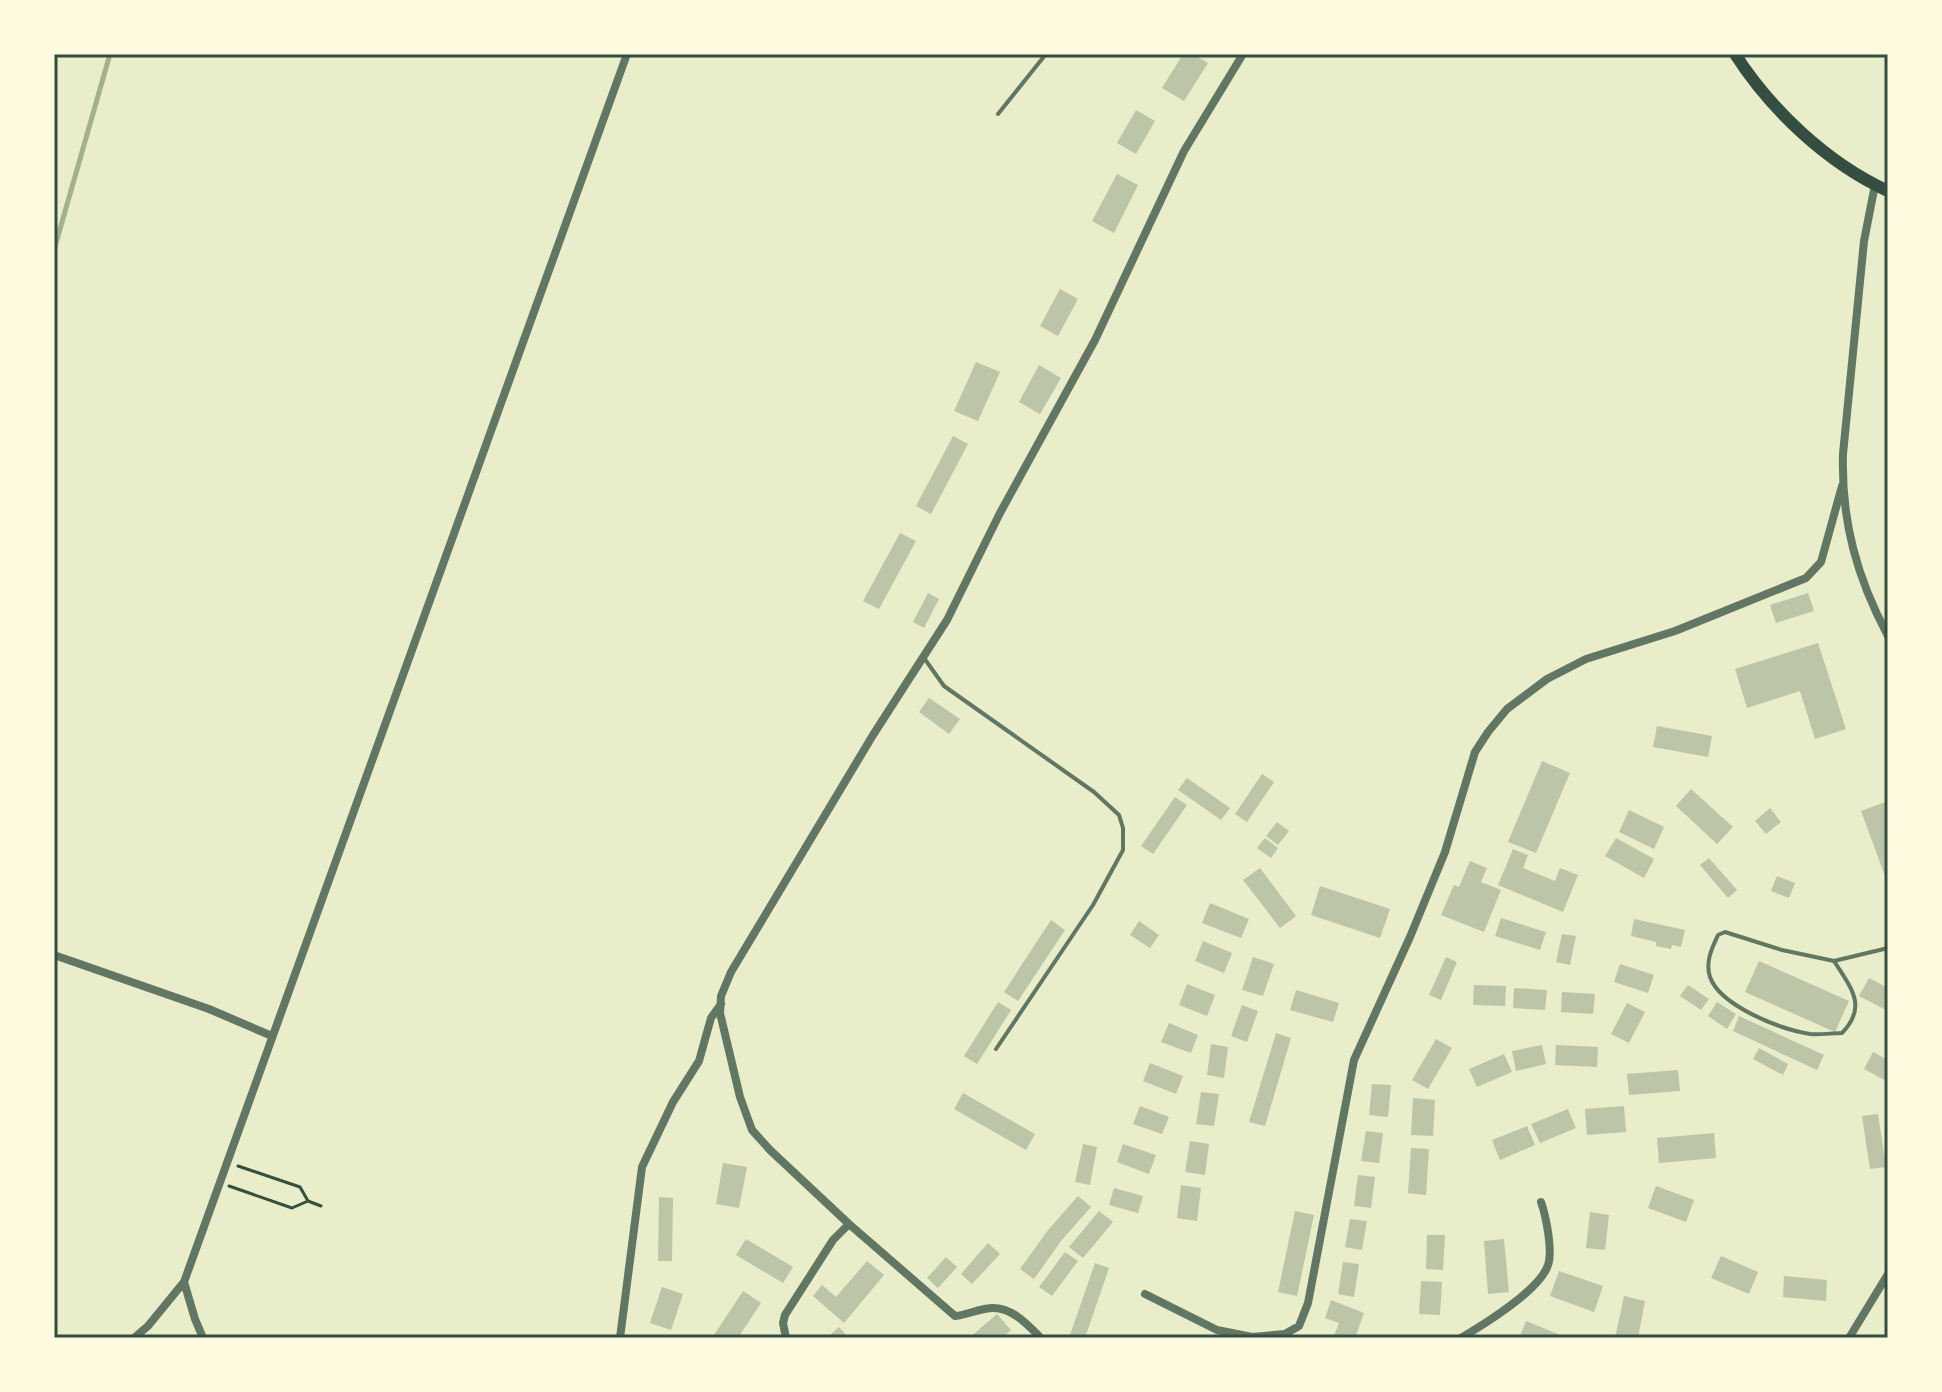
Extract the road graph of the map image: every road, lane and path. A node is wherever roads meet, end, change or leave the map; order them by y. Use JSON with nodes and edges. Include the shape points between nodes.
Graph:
{"nodes":[{"id":1,"x":627,"y":54,"type":"edge"},
{"id":2,"x":1046,"y":54,"type":"edge"},
{"id":3,"x":1243,"y":54,"type":"edge"},
{"id":4,"x":1735,"y":54,"type":"edge"},
{"id":5,"x":998,"y":114,"type":"dead end"},
{"id":6,"x":1875,"y":185,"type":"junction"},
{"id":7,"x":1888,"y":191,"type":"edge"},
{"id":8,"x":1842,"y":486,"type":"junction"},
{"id":9,"x":1888,"y":636,"type":"edge"},
{"id":10,"x":924,"y":658,"type":"junction"},
{"id":11,"x":1888,"y":948,"type":"edge"},
{"id":12,"x":54,"y":955,"type":"edge"},
{"id":13,"x":1834,"y":961,"type":"junction"},
{"id":14,"x":721,"y":1003,"type":"junction"},
{"id":15,"x":272,"y":1036,"type":"junction"},
{"id":16,"x":996,"y":1049,"type":"dead end"},
{"id":17,"x":242,"y":1167,"type":"dead end"},
{"id":18,"x":235,"y":1188,"type":"dead end"},
{"id":19,"x":308,"y":1201,"type":"junction"},
{"id":20,"x":1541,"y":1202,"type":"dead end"},
{"id":21,"x":321,"y":1206,"type":"dead end"},
{"id":22,"x":849,"y":1224,"type":"junction"},
{"id":23,"x":1888,"y":1274,"type":"edge"},
{"id":24,"x":184,"y":1282,"type":"junction"},
{"id":25,"x":1145,"y":1294,"type":"dead end"},
{"id":26,"x":199,"y":1336,"type":"edge"},
{"id":27,"x":1252,"y":1337,"type":"edge"},
{"id":28,"x":134,"y":1338,"type":"edge"},
{"id":29,"x":620,"y":1338,"type":"edge"},
{"id":30,"x":786,"y":1338,"type":"edge"},
{"id":31,"x":1041,"y":1338,"type":"edge"},
{"id":32,"x":1461,"y":1338,"type":"edge"},
{"id":33,"x":1849,"y":1338,"type":"edge"}],
"edges":[{"from":1,"to":15,"type":"street"},
{"from":2,"to":5,"type":"lane"},
{"from":3,"to":10,"type":"street","via":[[1184,151],[1095,340]]},
{"from":4,"to":6,"type":"main road","via":[[1790,122]]},
{"from":6,"to":7,"type":"main road"},
{"from":6,"to":8,"type":"street","via":[[1864,241]]},
{"from":8,"to":9,"type":"street","via":[[1856,561]]},
{"from":8,"to":27,"type":"street","via":[[1821,562],[1806,578],[1675,631],[1586,659],[1547,679],[1507,709],[1488,732],[1475,752],[1445,852],[1354,1060],[1308,1303],[1299,1326],[1285,1334]]},
{"from":10,"to":14,"type":"street","via":[[731,972]]},
{"from":10,"to":16,"type":"lane","via":[[944,686],[1094,792],[1119,815],[1123,828],[1123,850],[1093,905]]},
{"from":11,"to":13,"type":"lane"},
{"from":12,"to":15,"type":"street"},
{"from":13,"to":13,"type":"lane","via":[[1852,990],[1856,1009],[1855,1019],[1842,1033],[1811,1034],[1757,1015],[1735,1005],[1709,975],[1709,953],[1725,932]]},
{"from":14,"to":22,"type":"street","via":[[752,1130]]},
{"from":14,"to":29,"type":"street","via":[[711,1018],[699,1061],[642,1167]]},
{"from":15,"to":24,"type":"street"},
{"from":17,"to":19,"type":"path","via":[[300,1187]]},
{"from":18,"to":19,"type":"path","via":[[292,1208]]},
{"from":19,"to":21,"type":"path"},
{"from":20,"to":32,"type":"street","via":[[1548,1265],[1501,1314]]},
{"from":22,"to":30,"type":"street","via":[[785,1315]]},
{"from":22,"to":31,"type":"street","via":[[955,1316],[991,1308],[1006,1311]]},
{"from":23,"to":33,"type":"street"},
{"from":24,"to":26,"type":"street"},
{"from":24,"to":28,"type":"street"},
{"from":25,"to":27,"type":"street","via":[[1217,1330]]}]}
